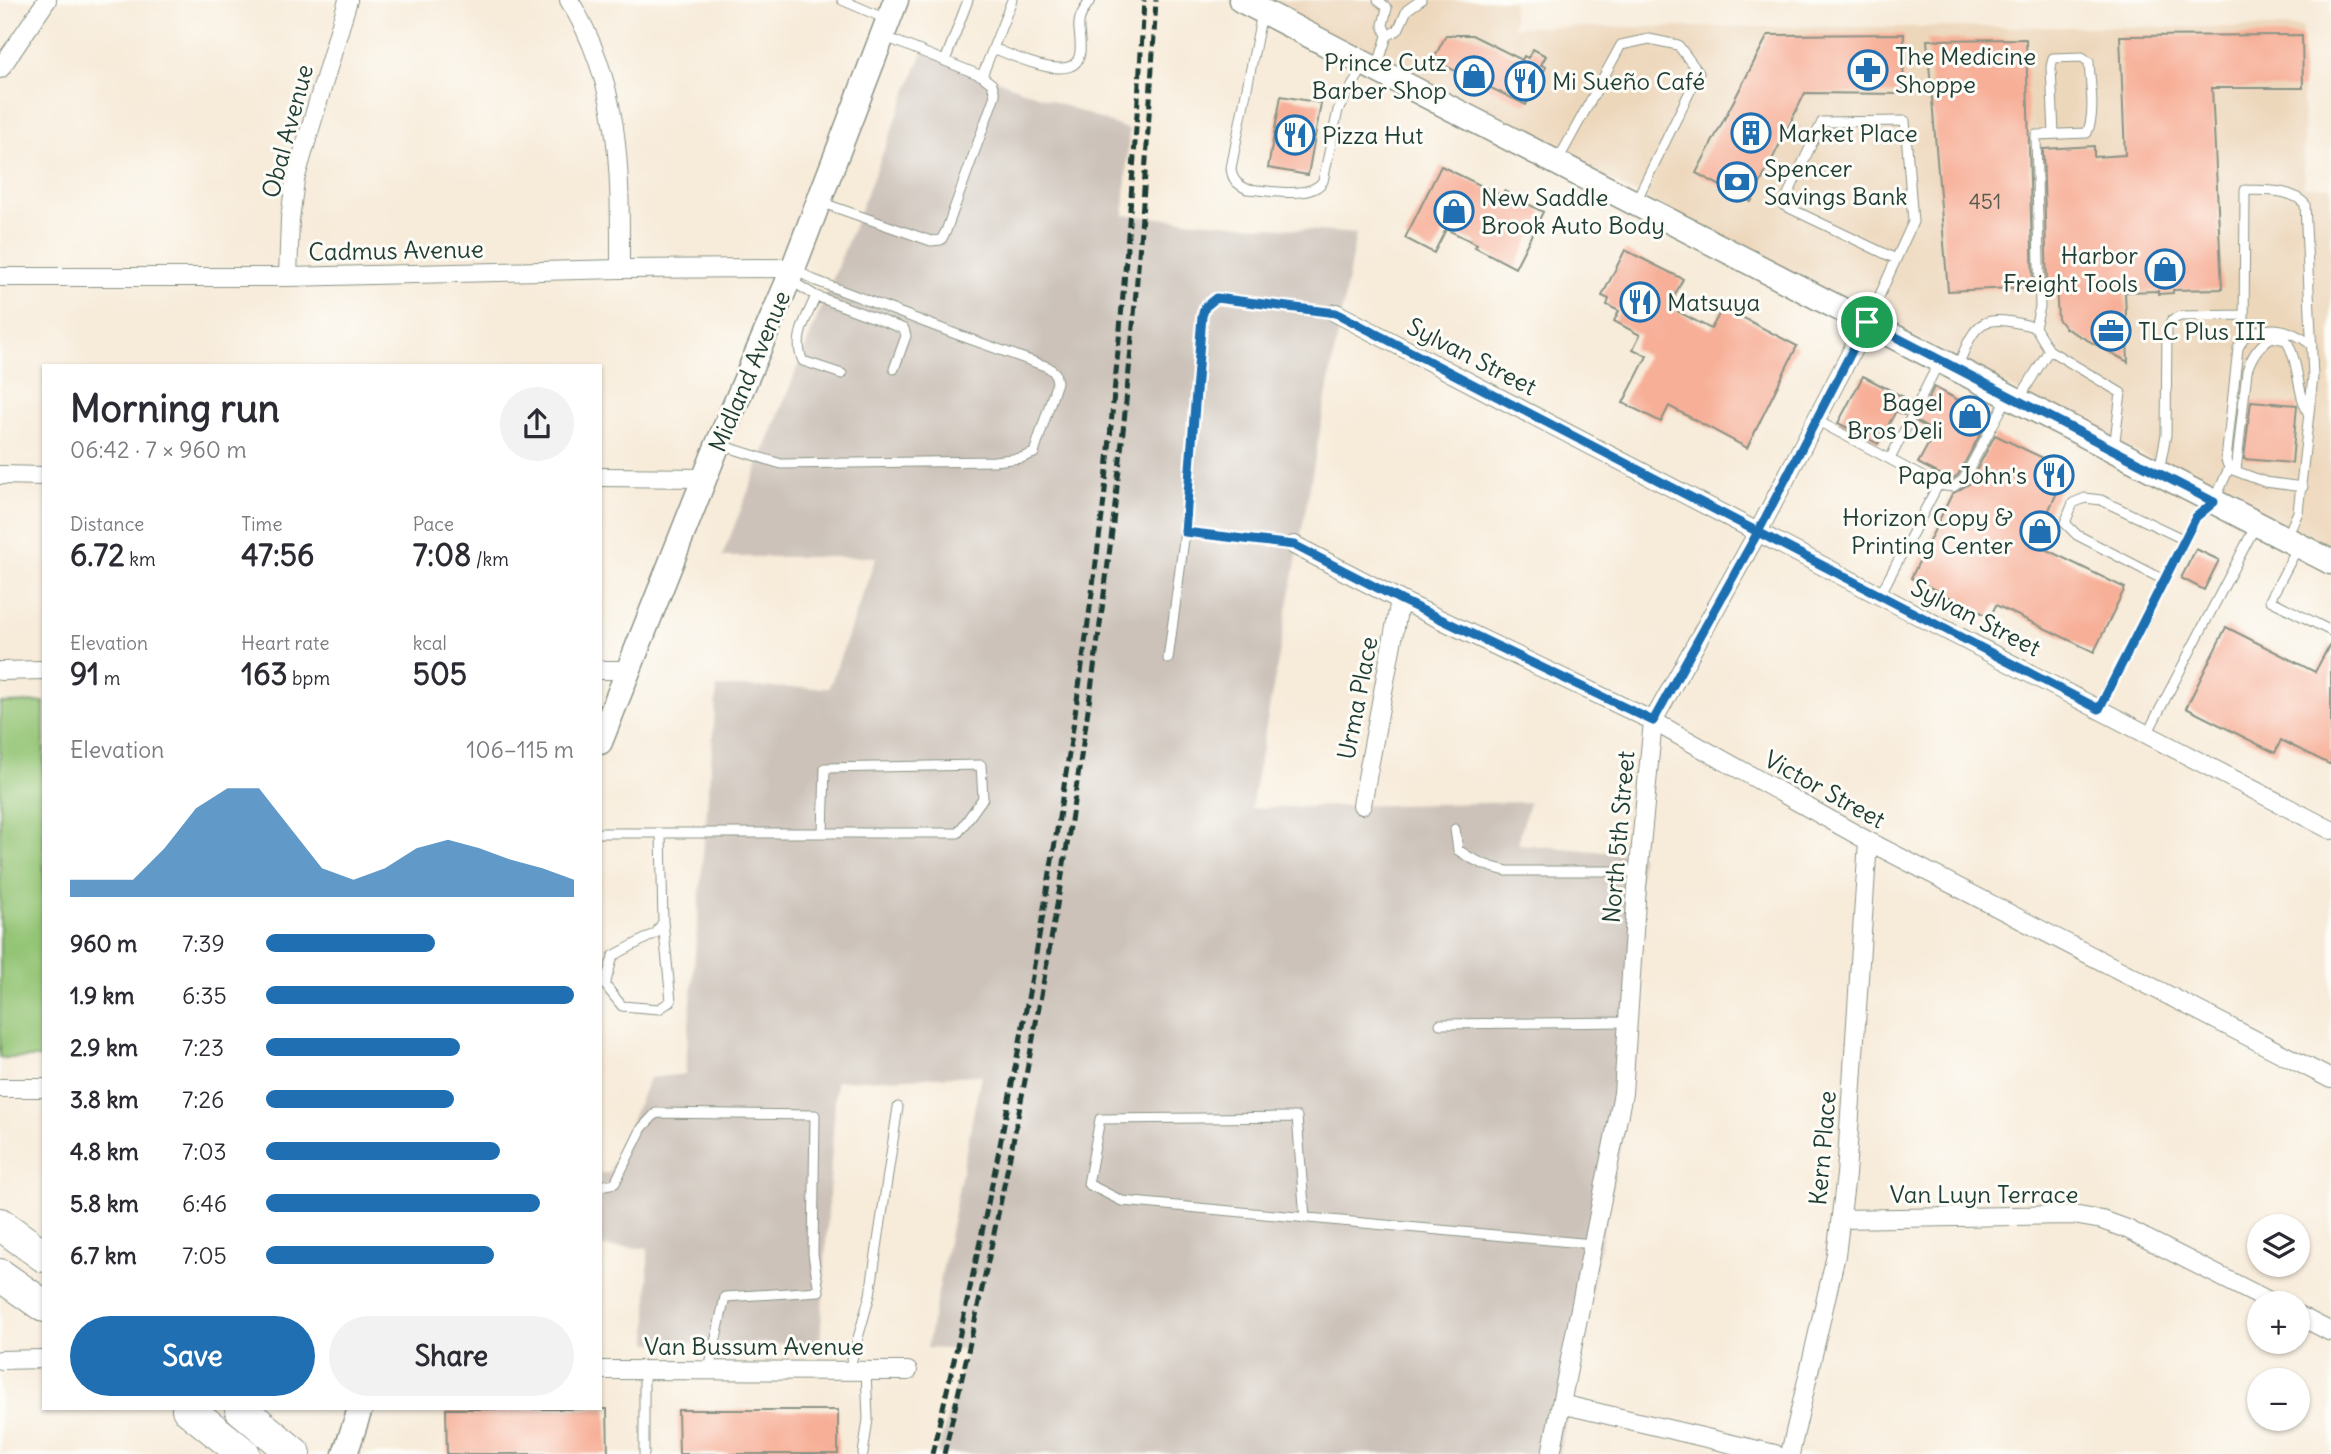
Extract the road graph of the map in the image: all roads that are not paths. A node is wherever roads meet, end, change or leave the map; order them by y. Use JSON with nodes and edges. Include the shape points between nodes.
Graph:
{"nodes":[{"id":1,"x":47,"y":0,"type":"edge"},
{"id":2,"x":348,"y":0,"type":"edge"},
{"id":3,"x":569,"y":0,"type":"edge"},
{"id":4,"x":842,"y":0,"type":"edge"},
{"id":5,"x":968,"y":0,"type":"edge"},
{"id":6,"x":1012,"y":0,"type":"edge"},
{"id":7,"x":1091,"y":0,"type":"edge"},
{"id":8,"x":1378,"y":0,"type":"edge"},
{"id":9,"x":1421,"y":0,"type":"edge"},
{"id":10,"x":1252,"y":5,"type":"edge"},
{"id":11,"x":889,"y":18,"type":"edge"},
{"id":12,"x":1387,"y":36,"type":"junction"},
{"id":13,"x":993,"y":48,"type":"junction"},
{"id":14,"x":945,"y":61,"type":"junction"},
{"id":15,"x":1371,"y":66,"type":"junction"},
{"id":16,"x":0,"y":69,"type":"edge"},
{"id":17,"x":982,"y":76,"type":"junction"},
{"id":18,"x":2054,"y":134,"type":"junction"},
{"id":19,"x":1557,"y":162,"type":"junction"},
{"id":20,"x":818,"y":201,"type":"junction"},
{"id":21,"x":1635,"y":202,"type":"junction"},
{"id":22,"x":1896,"y":259,"type":"junction"},
{"id":23,"x":620,"y":269,"type":"junction"},
{"id":24,"x":791,"y":274,"type":"junction"},
{"id":25,"x":0,"y":277,"type":"edge"},
{"id":26,"x":289,"y":277,"type":"junction"},
{"id":27,"x":816,"y":296,"type":"junction"},
{"id":28,"x":1336,"y":313,"type":"joint"},
{"id":29,"x":2244,"y":315,"type":"junction"},
{"id":30,"x":1867,"y":322,"type":"junction"},
{"id":31,"x":2035,"y":327,"type":"junction"},
{"id":32,"x":2244,"y":337,"type":"junction"},
{"id":33,"x":2312,"y":345,"type":"junction"},
{"id":34,"x":2049,"y":350,"type":"junction"},
{"id":35,"x":1948,"y":365,"type":"junction"},
{"id":36,"x":894,"y":369,"type":"dead end"},
{"id":37,"x":842,"y":374,"type":"dead end"},
{"id":38,"x":2013,"y":398,"type":"junction"},
{"id":39,"x":2310,"y":417,"type":"junction"},
{"id":40,"x":1816,"y":420,"type":"junction"},
{"id":41,"x":718,"y":444,"type":"junction"},
{"id":42,"x":2113,"y":450,"type":"junction"},
{"id":43,"x":1890,"y":459,"type":"junction"},
{"id":44,"x":2232,"y":469,"type":"junction"},
{"id":45,"x":2159,"y":473,"type":"junction"},
{"id":46,"x":0,"y":475,"type":"edge"},
{"id":47,"x":42,"y":475,"type":"edge"},
{"id":48,"x":602,"y":477,"type":"edge"},
{"id":49,"x":705,"y":478,"type":"junction"},
{"id":50,"x":1938,"y":485,"type":"junction"},
{"id":51,"x":2302,"y":487,"type":"junction"},
{"id":52,"x":2214,"y":502,"type":"junction"},
{"id":53,"x":2256,"y":523,"type":"junction"},
{"id":54,"x":1185,"y":532,"type":"junction"},
{"id":55,"x":1758,"y":532,"type":"junction"},
{"id":56,"x":2185,"y":540,"type":"junction"},
{"id":57,"x":2292,"y":542,"type":"junction"},
{"id":58,"x":1294,"y":545,"type":"joint"},
{"id":59,"x":2331,"y":562,"type":"edge"},
{"id":60,"x":2164,"y":580,"type":"junction"},
{"id":61,"x":1880,"y":595,"type":"junction"},
{"id":62,"x":1401,"y":600,"type":"junction"},
{"id":63,"x":2331,"y":631,"type":"edge"},
{"id":64,"x":1168,"y":659,"type":"dead end"},
{"id":65,"x":42,"y":670,"type":"edge"},
{"id":66,"x":602,"y":670,"type":"edge"},
{"id":67,"x":627,"y":670,"type":"junction"},
{"id":68,"x":0,"y":671,"type":"edge"},
{"id":69,"x":2099,"y":709,"type":"junction"},
{"id":70,"x":1653,"y":721,"type":"junction"},
{"id":71,"x":2147,"y":734,"type":"junction"},
{"id":72,"x":602,"y":737,"type":"edge"},
{"id":73,"x":1362,"y":806,"type":"dead end"},
{"id":74,"x":1455,"y":829,"type":"dead end"},
{"id":75,"x":2331,"y":830,"type":"edge"},
{"id":76,"x":602,"y":833,"type":"edge"},
{"id":77,"x":823,"y":833,"type":"junction"},
{"id":78,"x":661,"y":834,"type":"junction"},
{"id":79,"x":1868,"y":841,"type":"junction"},
{"id":80,"x":1638,"y":871,"type":"junction"},
{"id":81,"x":663,"y":922,"type":"junction"},
{"id":82,"x":1628,"y":1022,"type":"junction"},
{"id":83,"x":1440,"y":1024,"type":"dead end"},
{"id":84,"x":2331,"y":1079,"type":"edge"},
{"id":85,"x":0,"y":1088,"type":"edge"},
{"id":86,"x":42,"y":1088,"type":"edge"},
{"id":87,"x":898,"y":1107,"type":"dead end"},
{"id":88,"x":602,"y":1186,"type":"edge"},
{"id":89,"x":1306,"y":1218,"type":"junction"},
{"id":90,"x":1841,"y":1219,"type":"junction"},
{"id":91,"x":0,"y":1224,"type":"edge"},
{"id":92,"x":1593,"y":1244,"type":"junction"},
{"id":93,"x":42,"y":1255,"type":"edge"},
{"id":94,"x":0,"y":1275,"type":"edge"},
{"id":95,"x":2249,"y":1291,"type":"edge"},
{"id":96,"x":42,"y":1305,"type":"edge"},
{"id":97,"x":2310,"y":1321,"type":"edge"},
{"id":98,"x":2331,"y":1332,"type":"edge"},
{"id":99,"x":42,"y":1359,"type":"edge"},
{"id":100,"x":0,"y":1360,"type":"edge"},
{"id":101,"x":602,"y":1370,"type":"edge"},
{"id":102,"x":644,"y":1370,"type":"junction"},
{"id":103,"x":709,"y":1370,"type":"junction"},
{"id":104,"x":857,"y":1370,"type":"junction"},
{"id":105,"x":908,"y":1370,"type":"dead end"},
{"id":106,"x":1561,"y":1404,"type":"junction"},
{"id":107,"x":189,"y":1410,"type":"edge"},
{"id":108,"x":241,"y":1410,"type":"edge"},
{"id":109,"x":360,"y":1410,"type":"edge"},
{"id":110,"x":288,"y":1448,"type":"edge"},
{"id":111,"x":244,"y":1454,"type":"edge"},
{"id":112,"x":345,"y":1454,"type":"edge"},
{"id":113,"x":644,"y":1454,"type":"edge"},
{"id":114,"x":863,"y":1454,"type":"edge"},
{"id":115,"x":1551,"y":1454,"type":"edge"},
{"id":116,"x":1775,"y":1454,"type":"edge"},
{"id":117,"x":1790,"y":1454,"type":"edge"}],
"edges":[{"from":1,"to":16,"type":"street"},
{"from":2,"to":26,"type":"street","name":"Obal Avenue","via":[[295,180]]},
{"from":3,"to":23,"type":"street","via":[[595,53],[615,131],[620,172]]},
{"from":4,"to":11,"type":"lane"},
{"from":5,"to":14,"type":"lane"},
{"from":6,"to":13,"type":"lane"},
{"from":7,"to":13,"type":"lane","via":[[1080,19],[1078,61],[1069,68],[1056,70]]},
{"from":8,"to":12,"type":"lane","via":[[1387,8],[1383,25]]},
{"from":9,"to":12,"type":"lane","via":[[1407,10],[1398,30]]},
{"from":10,"to":15,"type":"main road"},
{"from":10,"to":15,"type":"lane","via":[[1231,169],[1238,185],[1305,193],[1317,189],[1323,181],[1338,110]]},
{"from":11,"to":14,"type":"lane"},
{"from":11,"to":20,"type":"main road","name":"Midland Avenue"},
{"from":12,"to":15,"type":"lane"},
{"from":13,"to":17,"type":"lane"},
{"from":14,"to":17,"type":"lane"},
{"from":15,"to":19,"type":"main road"},
{"from":17,"to":20,"type":"lane","via":[[995,95],[941,240],[931,241]]},
{"from":18,"to":18,"type":"lane","via":[[2087,133],[2091,122],[2089,62],[2082,57],[2053,58]]},
{"from":18,"to":31,"type":"lane","via":[[2036,135],[2040,307]]},
{"from":19,"to":21,"type":"main road"},
{"from":19,"to":21,"type":"lane","via":[[1621,44],[1649,39],[1678,45],[1699,73]]},
{"from":20,"to":24,"type":"main road","name":"Midland Avenue"},
{"from":21,"to":30,"type":"main road"},
{"from":22,"to":22,"type":"lane","via":[[1913,222],[1905,121],[1822,122],[1783,205]]},
{"from":22,"to":30,"type":"lane"},
{"from":23,"to":24,"type":"street","name":"Cadmus Avenue"},
{"from":23,"to":26,"type":"street","name":"Cadmus Avenue"},
{"from":24,"to":27,"type":"lane"},
{"from":24,"to":41,"type":"main road","name":"Midland Avenue"},
{"from":24,"to":41,"type":"lane","via":[[1048,367],[1057,382],[1034,453],[994,461],[781,464]]},
{"from":25,"to":26,"type":"street","name":"Cadmus Avenue"},
{"from":27,"to":36,"type":"lane","via":[[904,329],[906,336]]},
{"from":27,"to":37,"type":"lane","via":[[798,350],[803,361]]},
{"from":28,"to":54,"type":"lane","via":[[1216,298],[1205,307]]},
{"from":28,"to":55,"type":"street","name":"Sylvan Street"},
{"from":29,"to":32,"type":"lane"},
{"from":29,"to":33,"type":"lane","via":[[2245,190],[2297,196],[2305,204]]},
{"from":29,"to":45,"type":"lane","via":[[2180,316],[2167,328],[2166,435]]},
{"from":30,"to":35,"type":"main road"},
{"from":30,"to":40,"type":"street","name":"North 5th Street"},
{"from":31,"to":34,"type":"lane"},
{"from":31,"to":35,"type":"lane","via":[[2010,321],[1984,322]]},
{"from":32,"to":33,"type":"lane","via":[[2276,328],[2296,333]]},
{"from":32,"to":44,"type":"lane","via":[[2238,348],[2226,460]]},
{"from":33,"to":39,"type":"lane"},
{"from":34,"to":38,"type":"lane"},
{"from":34,"to":42,"type":"lane","via":[[2121,393]]},
{"from":35,"to":38,"type":"main road"},
{"from":35,"to":43,"type":"lane"},
{"from":38,"to":42,"type":"main road"},
{"from":38,"to":50,"type":"lane","via":[[1963,480],[1953,487]]},
{"from":39,"to":44,"type":"lane","via":[[2302,403],[2292,350],[2286,340],[2272,337],[2251,358]]},
{"from":39,"to":51,"type":"lane"},
{"from":40,"to":43,"type":"lane"},
{"from":40,"to":55,"type":"street","name":"North 5th Street"},
{"from":41,"to":49,"type":"main road","name":"Midland Avenue"},
{"from":42,"to":45,"type":"main road"},
{"from":43,"to":50,"type":"lane"},
{"from":44,"to":51,"type":"lane","via":[[2265,482]]},
{"from":44,"to":52,"type":"lane"},
{"from":45,"to":52,"type":"main road"},
{"from":46,"to":47,"type":"street"},
{"from":48,"to":49,"type":"street"},
{"from":49,"to":67,"type":"main road","name":"Midland Avenue"},
{"from":50,"to":61,"type":"lane"},
{"from":51,"to":57,"type":"lane"},
{"from":52,"to":53,"type":"main road"},
{"from":52,"to":56,"type":"lane","via":[[2196,517]]},
{"from":53,"to":57,"type":"main road"},
{"from":53,"to":71,"type":"lane"},
{"from":54,"to":58,"type":"lane"},
{"from":54,"to":64,"type":"lane"},
{"from":55,"to":61,"type":"street","name":"Sylvan Street"},
{"from":55,"to":70,"type":"street","name":"North 5th Street"},
{"from":56,"to":60,"type":"lane"},
{"from":56,"to":60,"type":"lane","via":[[2101,500],[2085,498],[2073,503],[2065,523],[2077,535]]},
{"from":57,"to":59,"type":"main road"},
{"from":57,"to":63,"type":"lane","via":[[2270,600]]},
{"from":58,"to":62,"type":"street","name":"Victor Street"},
{"from":60,"to":69,"type":"lane"},
{"from":61,"to":69,"type":"street","name":"Sylvan Street"},
{"from":62,"to":70,"type":"street","name":"Victor Street"},
{"from":62,"to":73,"type":"street","name":"Urma Place"},
{"from":65,"to":68,"type":"street"},
{"from":66,"to":67,"type":"street"},
{"from":67,"to":72,"type":"main road","name":"Midland Avenue"},
{"from":69,"to":71,"type":"street","name":"Sylvan Street"},
{"from":70,"to":79,"type":"street","name":"Victor Street"},
{"from":70,"to":80,"type":"street","name":"North 5th Street"},
{"from":71,"to":75,"type":"street","name":"Sylvan Street"},
{"from":74,"to":80,"type":"lane","via":[[1458,850],[1507,871]]},
{"from":76,"to":78,"type":"lane"},
{"from":77,"to":77,"type":"lane","via":[[958,832],[983,798],[981,765],[825,768]]},
{"from":77,"to":78,"type":"lane"},
{"from":78,"to":81,"type":"lane"},
{"from":79,"to":84,"type":"street","name":"Victor Street"},
{"from":79,"to":90,"type":"street","name":"Kern Place"},
{"from":80,"to":82,"type":"street","name":"North 5th Street"},
{"from":81,"to":81,"type":"lane","via":[[656,933],[613,956],[606,985],[622,1006],[659,1009],[671,1002]]},
{"from":82,"to":83,"type":"lane"},
{"from":82,"to":92,"type":"street","name":"North 5th Street","via":[[1623,1093]]},
{"from":85,"to":86,"type":"street"},
{"from":87,"to":104,"type":"lane"},
{"from":88,"to":103,"type":"lane","via":[[615,1184],[642,1128],[656,1113],[815,1115],[813,1254],[819,1291],[725,1297]]},
{"from":89,"to":89,"type":"lane","via":[[1297,1117],[1100,1119],[1088,1184],[1122,1201]]},
{"from":89,"to":92,"type":"lane"},
{"from":90,"to":95,"type":"street","name":"Van Luyn Terrace","via":[[2073,1215],[2102,1220]]},
{"from":90,"to":117,"type":"street","name":"Kern Place"},
{"from":91,"to":93,"type":"highway"},
{"from":92,"to":106,"type":"street","name":"North 5th Street"},
{"from":94,"to":96,"type":"highway"},
{"from":97,"to":98,"type":"street"},
{"from":99,"to":100,"type":"street"},
{"from":101,"to":102,"type":"street","name":"Van Bussum Avenue"},
{"from":102,"to":103,"type":"street","name":"Van Bussum Avenue"},
{"from":102,"to":113,"type":"lane"},
{"from":103,"to":104,"type":"street","name":"Van Bussum Avenue"},
{"from":104,"to":105,"type":"street","name":"Van Bussum Avenue"},
{"from":104,"to":114,"type":"lane","via":[[868,1419]]},
{"from":106,"to":115,"type":"street","name":"North 5th Street"},
{"from":106,"to":116,"type":"street"},
{"from":107,"to":111,"type":"highway"},
{"from":108,"to":110,"type":"highway"},
{"from":109,"to":112,"type":"main road"}]}
